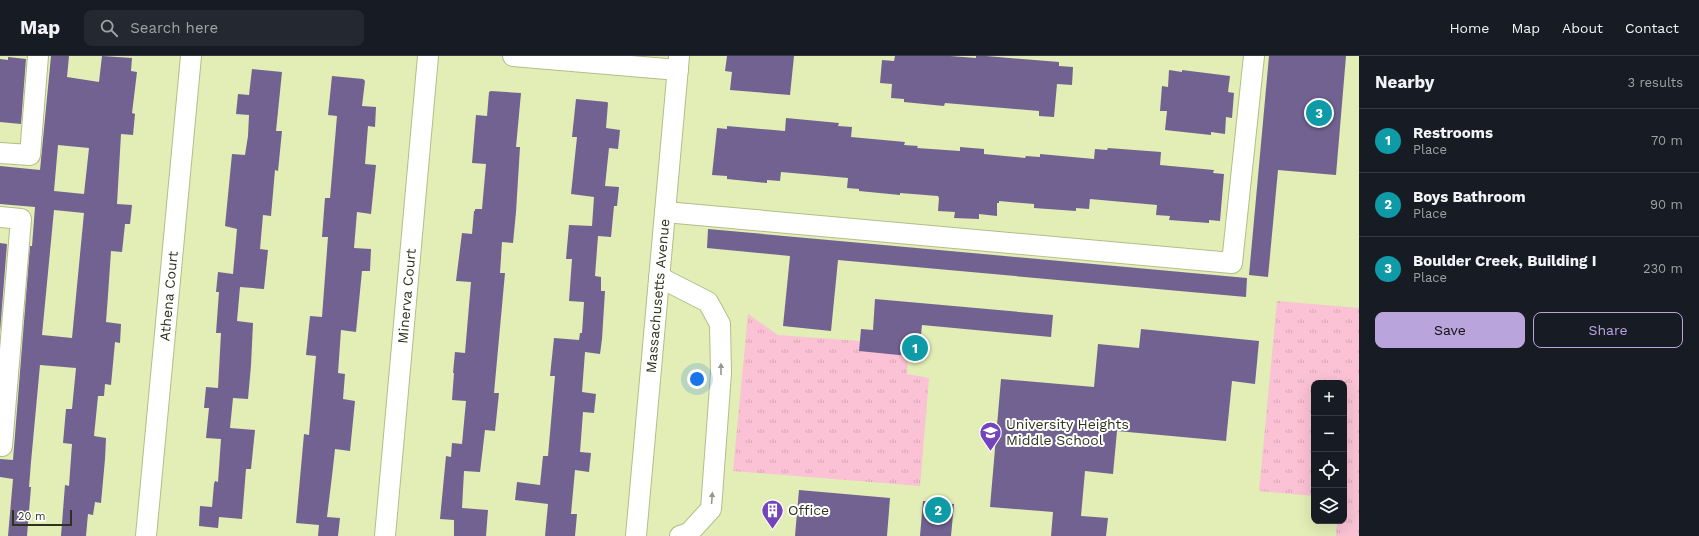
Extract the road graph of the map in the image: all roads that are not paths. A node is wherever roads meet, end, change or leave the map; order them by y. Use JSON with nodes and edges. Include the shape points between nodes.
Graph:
{"nodes":[{"id":1,"x":38,"y":56,"type":"edge"},
{"id":2,"x":191,"y":56,"type":"edge"},
{"id":3,"x":428,"y":56,"type":"edge"},
{"id":4,"x":513,"y":56,"type":"edge"},
{"id":5,"x":1254,"y":56,"type":"edge"},
{"id":6,"x":679,"y":63,"type":"edge"},
{"id":7,"x":0,"y":153,"type":"edge"},
{"id":8,"x":665,"y":212,"type":"junction"},
{"id":9,"x":0,"y":217,"type":"edge"},
{"id":10,"x":659,"y":277,"type":"junction"},
{"id":11,"x":0,"y":446,"type":"edge"},
{"id":12,"x":146,"y":536,"type":"edge"},
{"id":13,"x":385,"y":536,"type":"edge"},
{"id":14,"x":636,"y":536,"type":"edge"},
{"id":15,"x":680,"y":536,"type":"edge"}],
"edges":[{"from":1,"to":7,"type":"street","via":[[30,155]]},
{"from":2,"to":12,"type":"street","name":"Athena Court"},
{"from":3,"to":13,"type":"street","name":"Minerva Court"},
{"from":4,"to":6,"type":"street"},
{"from":5,"to":8,"type":"street","via":[[1232,263]]},
{"from":6,"to":8,"type":"street","name":"Massachusetts Avenue"},
{"from":8,"to":10,"type":"street","name":"Massachusetts Avenue"},
{"from":9,"to":11,"type":"street","via":[[22,219]]},
{"from":10,"to":14,"type":"street","name":"Massachusetts Avenue"},
{"from":15,"to":10,"type":"street","one_way":true,"via":[[689,533],[711,509],[721,373],[720,324],[708,302]]}]}
